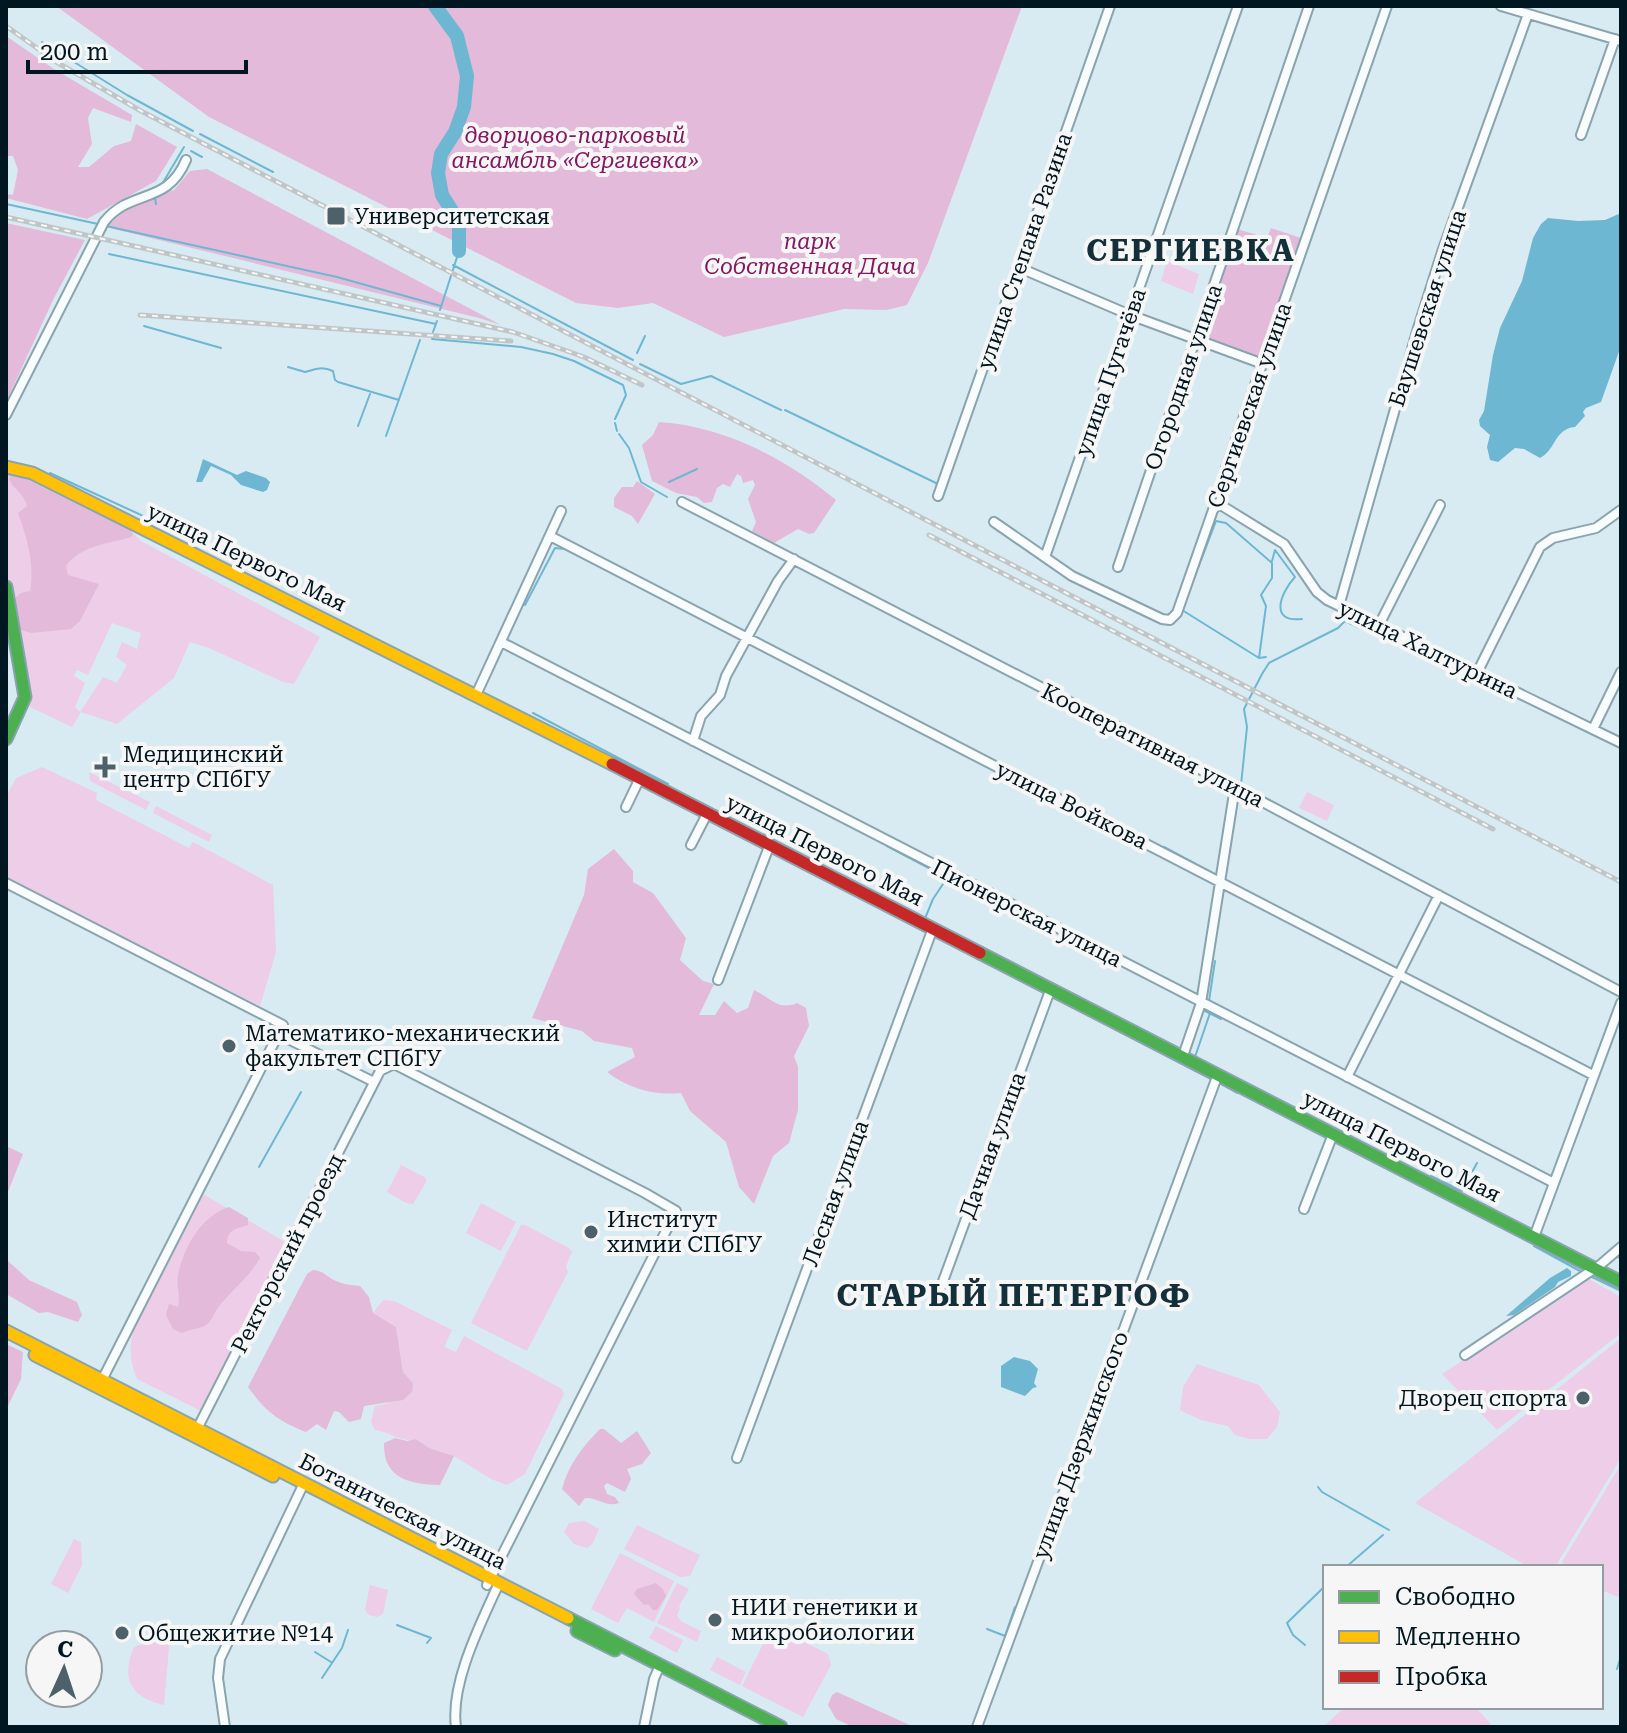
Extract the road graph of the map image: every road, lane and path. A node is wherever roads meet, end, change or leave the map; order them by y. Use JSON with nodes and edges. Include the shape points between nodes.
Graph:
{"nodes":[{"id":1,"x":1110,"y":6,"type":"edge"},
{"id":2,"x":1238,"y":6,"type":"edge"},
{"id":3,"x":1309,"y":6,"type":"edge"},
{"id":4,"x":1387,"y":6,"type":"edge"},
{"id":5,"x":1501,"y":6,"type":"edge"},
{"id":6,"x":1528,"y":14,"type":"junction"},
{"id":7,"x":1618,"y":40,"type":"edge"},
{"id":8,"x":1581,"y":135,"type":"dead end"},
{"id":9,"x":186,"y":160,"type":"dead end"},
{"id":10,"x":1020,"y":268,"type":"junction"},
{"id":11,"x":1130,"y":315,"type":"junction"},
{"id":12,"x":1196,"y":339,"type":"junction"},
{"id":13,"x":1263,"y":364,"type":"junction"},
{"id":14,"x":6,"y":415,"type":"edge"},
{"id":15,"x":6,"y":467,"type":"edge"},
{"id":16,"x":938,"y":496,"type":"dead end"},
{"id":17,"x":1221,"y":500,"type":"junction"},
{"id":18,"x":682,"y":502,"type":"dead end"},
{"id":19,"x":1440,"y":505,"type":"dead end"},
{"id":20,"x":1621,"y":510,"type":"edge"},
{"id":21,"x":561,"y":511,"type":"dead end"},
{"id":22,"x":994,"y":522,"type":"dead end"},
{"id":23,"x":550,"y":536,"type":"junction"},
{"id":24,"x":1045,"y":557,"type":"junction"},
{"id":25,"x":794,"y":559,"type":"junction"},
{"id":26,"x":1118,"y":567,"type":"dead end"},
{"id":27,"x":6,"y":587,"type":"edge"},
{"id":28,"x":1339,"y":606,"type":"junction"},
{"id":29,"x":1379,"y":625,"type":"junction"},
{"id":30,"x":748,"y":638,"type":"junction"},
{"id":31,"x":501,"y":642,"type":"junction"},
{"id":32,"x":1621,"y":672,"type":"edge"},
{"id":33,"x":1477,"y":673,"type":"junction"},
{"id":34,"x":476,"y":695,"type":"junction"},
{"id":35,"x":1593,"y":729,"type":"junction"},
{"id":36,"x":6,"y":739,"type":"edge"},
{"id":37,"x":693,"y":741,"type":"junction"},
{"id":38,"x":1621,"y":743,"type":"edge"},
{"id":39,"x":640,"y":778,"type":"junction"},
{"id":40,"x":1235,"y":787,"type":"junction"},
{"id":41,"x":626,"y":807,"type":"dead end"},
{"id":42,"x":708,"y":812,"type":"junction"},
{"id":43,"x":770,"y":844,"type":"junction"},
{"id":44,"x":691,"y":845,"type":"dead end"},
{"id":45,"x":1221,"y":882,"type":"junction"},
{"id":46,"x":6,"y":883,"type":"edge"},
{"id":47,"x":1439,"y":895,"type":"junction"},
{"id":48,"x":933,"y":928,"type":"junction"},
{"id":49,"x":1399,"y":974,"type":"junction"},
{"id":50,"x":718,"y":980,"type":"dead end"},
{"id":51,"x":1051,"y":988,"type":"junction"},
{"id":52,"x":1621,"y":992,"type":"edge"},
{"id":53,"x":1201,"y":1003,"type":"junction"},
{"id":54,"x":1621,"y":1003,"type":"edge"},
{"id":55,"x":278,"y":1034,"type":"junction"},
{"id":56,"x":1183,"y":1056,"type":"junction"},
{"id":57,"x":1218,"y":1074,"type":"junction"},
{"id":58,"x":1593,"y":1075,"type":"junction"},
{"id":59,"x":1347,"y":1077,"type":"junction"},
{"id":60,"x":374,"y":1082,"type":"junction"},
{"id":61,"x":1333,"y":1134,"type":"junction"},
{"id":62,"x":1554,"y":1183,"type":"junction"},
{"id":63,"x":1304,"y":1209,"type":"dead end"},
{"id":64,"x":1534,"y":1237,"type":"junction"},
{"id":65,"x":1621,"y":1247,"type":"edge"},
{"id":66,"x":1595,"y":1268,"type":"junction"},
{"id":67,"x":1621,"y":1282,"type":"edge"},
{"id":68,"x":935,"y":1303,"type":"dead end"},
{"id":69,"x":6,"y":1331,"type":"edge"},
{"id":70,"x":6,"y":1340,"type":"edge"},
{"id":71,"x":1465,"y":1355,"type":"dead end"},
{"id":72,"x":100,"y":1383,"type":"junction"},
{"id":73,"x":196,"y":1432,"type":"junction"},
{"id":74,"x":737,"y":1458,"type":"dead end"},
{"id":75,"x":302,"y":1486,"type":"junction"},
{"id":76,"x":493,"y":1584,"type":"junction"},
{"id":77,"x":658,"y":1668,"type":"junction"},
{"id":78,"x":225,"y":1727,"type":"edge"},
{"id":79,"x":456,"y":1727,"type":"edge"},
{"id":80,"x":644,"y":1727,"type":"edge"},
{"id":81,"x":765,"y":1727,"type":"edge"},
{"id":82,"x":781,"y":1727,"type":"edge"},
{"id":83,"x":977,"y":1727,"type":"edge"}],
"edges":[{"from":1,"to":10,"type":"street","name":"улица Степана Разина"},
{"from":2,"to":11,"type":"street","name":"улица Пугачёва"},
{"from":3,"to":12,"type":"street","name":"Огородная улица"},
{"from":4,"to":13,"type":"street","name":"Сергиевская улица"},
{"from":5,"to":6,"type":"street"},
{"from":6,"to":7,"type":"street"},
{"from":6,"to":28,"type":"street","name":"Баушевская улица","via":[[1426,304]]},
{"from":7,"to":8,"type":"street"},
{"from":9,"to":14,"type":"street","via":[[171,186],[127,203],[104,222]]},
{"from":10,"to":11,"type":"street"},
{"from":10,"to":16,"type":"street","name":"улица Степана Разина"},
{"from":11,"to":12,"type":"street"},
{"from":11,"to":24,"type":"street","name":"улица Пугачёва"},
{"from":12,"to":13,"type":"street"},
{"from":12,"to":26,"type":"street","name":"Огородная улица"},
{"from":13,"to":17,"type":"street","name":"Сергиевская улица","via":[[1224,474]]},
{"from":15,"to":34,"type":"street","name":"улица Первого Мая","via":[[32,473]]},
{"from":17,"to":24,"type":"street","name":"Сергиевская улица","via":[[1170,620],[1072,576]]},
{"from":17,"to":28,"type":"street","name":"улица Халтурина","via":[[1224,507],[1284,544],[1319,595]]},
{"from":18,"to":25,"type":"street","name":"Кооперативная улица"},
{"from":19,"to":29,"type":"street"},
{"from":20,"to":33,"type":"street","via":[[1596,528],[1553,538],[1540,547]]},
{"from":21,"to":23,"type":"street"},
{"from":22,"to":24,"type":"street"},
{"from":23,"to":30,"type":"street","name":"улица Войкова"},
{"from":23,"to":31,"type":"street"},
{"from":25,"to":30,"type":"street"},
{"from":25,"to":40,"type":"street","name":"Кооперативная улица"},
{"from":27,"to":36,"type":"street","via":[[25,697]]},
{"from":28,"to":29,"type":"street","name":"улица Халтурина"},
{"from":29,"to":33,"type":"street","name":"улица Халтурина"},
{"from":30,"to":37,"type":"street","via":[[720,695],[701,716]]},
{"from":30,"to":45,"type":"street","name":"улица Войкова"},
{"from":31,"to":34,"type":"street"},
{"from":31,"to":37,"type":"street","name":"Пионерская улица"},
{"from":32,"to":35,"type":"street"},
{"from":33,"to":35,"type":"street","name":"улица Халтурина"},
{"from":34,"to":39,"type":"street","name":"улица Первого Мая"},
{"from":35,"to":38,"type":"street","name":"улица Халтурина"},
{"from":37,"to":53,"type":"street","name":"Пионерская улица"},
{"from":39,"to":41,"type":"street"},
{"from":39,"to":42,"type":"street","name":"улица Первого Мая"},
{"from":40,"to":45,"type":"street"},
{"from":40,"to":47,"type":"street","name":"Кооперативная улица"},
{"from":42,"to":43,"type":"street","name":"улица Первого Мая"},
{"from":42,"to":44,"type":"street"},
{"from":43,"to":48,"type":"street","name":"улица Первого Мая"},
{"from":43,"to":50,"type":"street"},
{"from":45,"to":49,"type":"street","name":"улица Войкова"},
{"from":45,"to":53,"type":"street"},
{"from":46,"to":55,"type":"street","via":[[283,1025]]},
{"from":47,"to":49,"type":"street"},
{"from":47,"to":52,"type":"street","name":"Кооперативная улица"},
{"from":48,"to":51,"type":"street","name":"улица Первого Мая"},
{"from":48,"to":74,"type":"street","name":"Лесная улица"},
{"from":49,"to":58,"type":"street","name":"улица Войкова"},
{"from":49,"to":59,"type":"street"},
{"from":51,"to":56,"type":"street","name":"улица Первого Мая"},
{"from":51,"to":68,"type":"street","name":"Дачная улица"},
{"from":53,"to":56,"type":"street"},
{"from":53,"to":59,"type":"street","name":"Пионерская улица"},
{"from":54,"to":58,"type":"street"},
{"from":55,"to":60,"type":"street"},
{"from":55,"to":72,"type":"street"},
{"from":56,"to":57,"type":"street","name":"улица Первого Мая"},
{"from":57,"to":61,"type":"street","name":"улица Первого Мая"},
{"from":57,"to":83,"type":"street","name":"улица Дзержинского"},
{"from":58,"to":62,"type":"street"},
{"from":59,"to":62,"type":"street","name":"Пионерская улица"},
{"from":60,"to":73,"type":"street","name":"Ректорский проезд"},
{"from":60,"to":76,"type":"street","name":"Ректорский проезд","via":[[380,1071],[394,1064],[676,1211]]},
{"from":61,"to":63,"type":"street"},
{"from":61,"to":64,"type":"street","name":"улица Первого Мая"},
{"from":62,"to":64,"type":"street"},
{"from":64,"to":66,"type":"street","name":"улица Первого Мая"},
{"from":65,"to":66,"type":"street"},
{"from":66,"to":67,"type":"street","name":"улица Первого Мая"},
{"from":66,"to":71,"type":"street"},
{"from":69,"to":72,"type":"street","name":"Ботаническая улица"},
{"from":70,"to":72,"type":"street","name":"Ботаническая улица"},
{"from":72,"to":73,"type":"street","name":"Ботаническая улица"},
{"from":73,"to":75,"type":"street","name":"Ботаническая улица"},
{"from":75,"to":76,"type":"street","name":"Ботаническая улица"},
{"from":75,"to":78,"type":"street","via":[[220,1659]]},
{"from":76,"to":77,"type":"street","name":"Ботаническая улица"},
{"from":76,"to":79,"type":"street","via":[[458,1688]]},
{"from":77,"to":80,"type":"street"},
{"from":77,"to":81,"type":"street","name":"Ботаническая улица"},
{"from":77,"to":82,"type":"street","name":"Ботаническая улица"}]}
